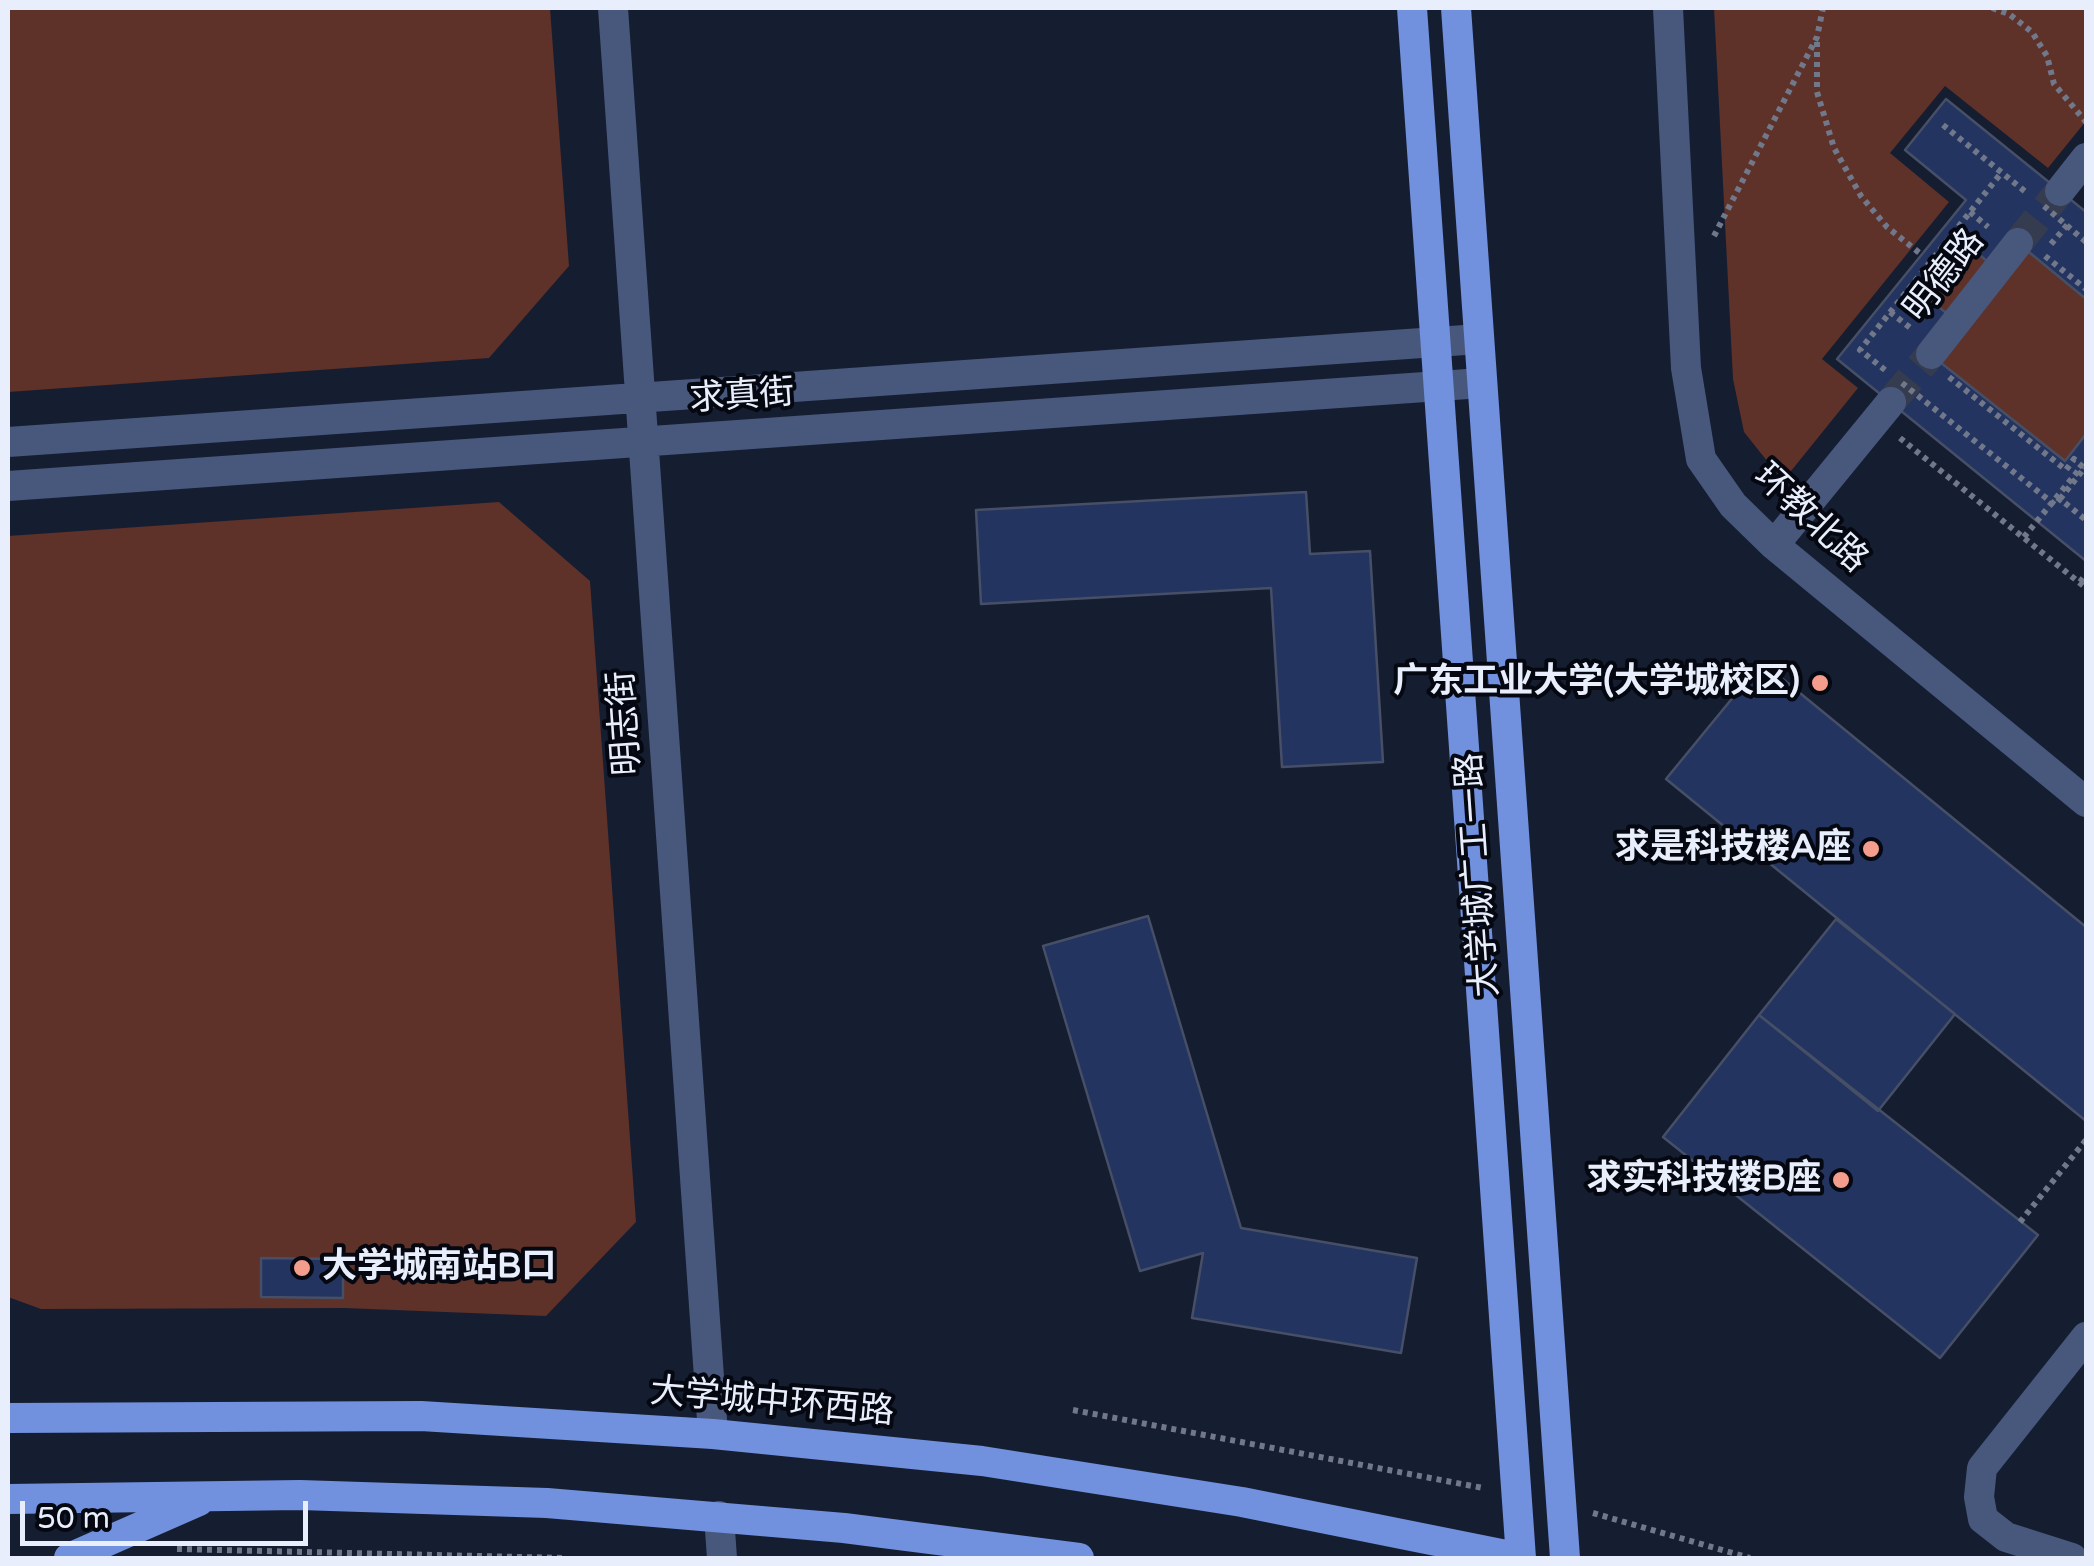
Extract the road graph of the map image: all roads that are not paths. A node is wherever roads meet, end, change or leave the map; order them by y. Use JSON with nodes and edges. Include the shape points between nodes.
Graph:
{"nodes":[{"id":1,"x":613,"y":8,"type":"edge"},
{"id":2,"x":1412,"y":8,"type":"edge"},
{"id":3,"x":1456,"y":8,"type":"edge"},
{"id":4,"x":1668,"y":8,"type":"edge"},
{"id":5,"x":2086,"y":158,"type":"edge"},
{"id":6,"x":2052,"y":199,"type":"tunnel mouth"},
{"id":7,"x":2026,"y":245,"type":"tunnel mouth"},
{"id":8,"x":1479,"y":339,"type":"junction"},
{"id":9,"x":1436,"y":343,"type":"junction"},
{"id":10,"x":1934,"y":361,"type":"tunnel mouth"},
{"id":11,"x":1482,"y":383,"type":"junction"},
{"id":12,"x":1439,"y":386,"type":"junction"},
{"id":13,"x":641,"y":398,"type":"junction"},
{"id":14,"x":1890,"y":402,"type":"tunnel mouth"},
{"id":15,"x":8,"y":442,"type":"edge"},
{"id":16,"x":643,"y":442,"type":"junction"},
{"id":17,"x":8,"y":486,"type":"edge"},
{"id":18,"x":1774,"y":545,"type":"junction"},
{"id":19,"x":2086,"y":802,"type":"edge"},
{"id":20,"x":2086,"y":1337,"type":"edge"},
{"id":21,"x":8,"y":1418,"type":"edge"},
{"id":22,"x":713,"y":1434,"type":"junction"},
{"id":23,"x":214,"y":1495,"type":"junction"},
{"id":24,"x":8,"y":1499,"type":"edge"},
{"id":25,"x":719,"y":1516,"type":"junction"},
{"id":26,"x":68,"y":1558,"type":"edge"},
{"id":27,"x":722,"y":1558,"type":"edge"},
{"id":28,"x":1079,"y":1558,"type":"edge"},
{"id":29,"x":1521,"y":1558,"type":"edge"},
{"id":30,"x":1565,"y":1558,"type":"edge"},
{"id":31,"x":2072,"y":1558,"type":"edge"}],
"edges":[{"from":1,"to":13,"type":"street","name":"明志街"},
{"from":2,"to":9,"type":"main road","name":"大学城广工一路"},
{"from":3,"to":8,"type":"main road","name":"大学城广工一路"},
{"from":4,"to":18,"type":"street","name":"环教北路","via":[[1686,368],[1701,459],[1733,505]]},
{"from":5,"to":6,"type":"street"},
{"from":7,"to":10,"type":"street","name":"明德路"},
{"from":8,"to":9,"type":"street","name":"求真街"},
{"from":8,"to":11,"type":"main road","name":"大学城广工一路"},
{"from":9,"to":12,"type":"main road","name":"大学城广工一路"},
{"from":9,"to":13,"type":"street","name":"求真街"},
{"from":11,"to":12,"type":"street","name":"求真街"},
{"from":11,"to":30,"type":"main road","name":"大学城广工一路"},
{"from":12,"to":16,"type":"street","name":"求真街"},
{"from":12,"to":29,"type":"main road","name":"大学城广工一路"},
{"from":13,"to":15,"type":"street","name":"求真街"},
{"from":13,"to":16,"type":"street","name":"明志街"},
{"from":14,"to":18,"type":"street"},
{"from":16,"to":17,"type":"street","name":"求真街"},
{"from":16,"to":22,"type":"street","name":"明志街"},
{"from":18,"to":19,"type":"street","name":"环教北路"},
{"from":20,"to":31,"type":"street","via":[[1982,1468],[1979,1497],[1983,1518],[2006,1538]]},
{"from":21,"to":22,"type":"main road","name":"大学城中环西路","via":[[421,1416]]},
{"from":22,"to":29,"type":"main road","name":"大学城中环西路","via":[[982,1461],[1242,1502]]},
{"from":23,"to":24,"type":"main road"},
{"from":23,"to":25,"type":"main road","via":[[418,1497]]},
{"from":23,"to":26,"type":"main road"},
{"from":25,"to":27,"type":"street"},
{"from":25,"to":28,"type":"main road"}]}
